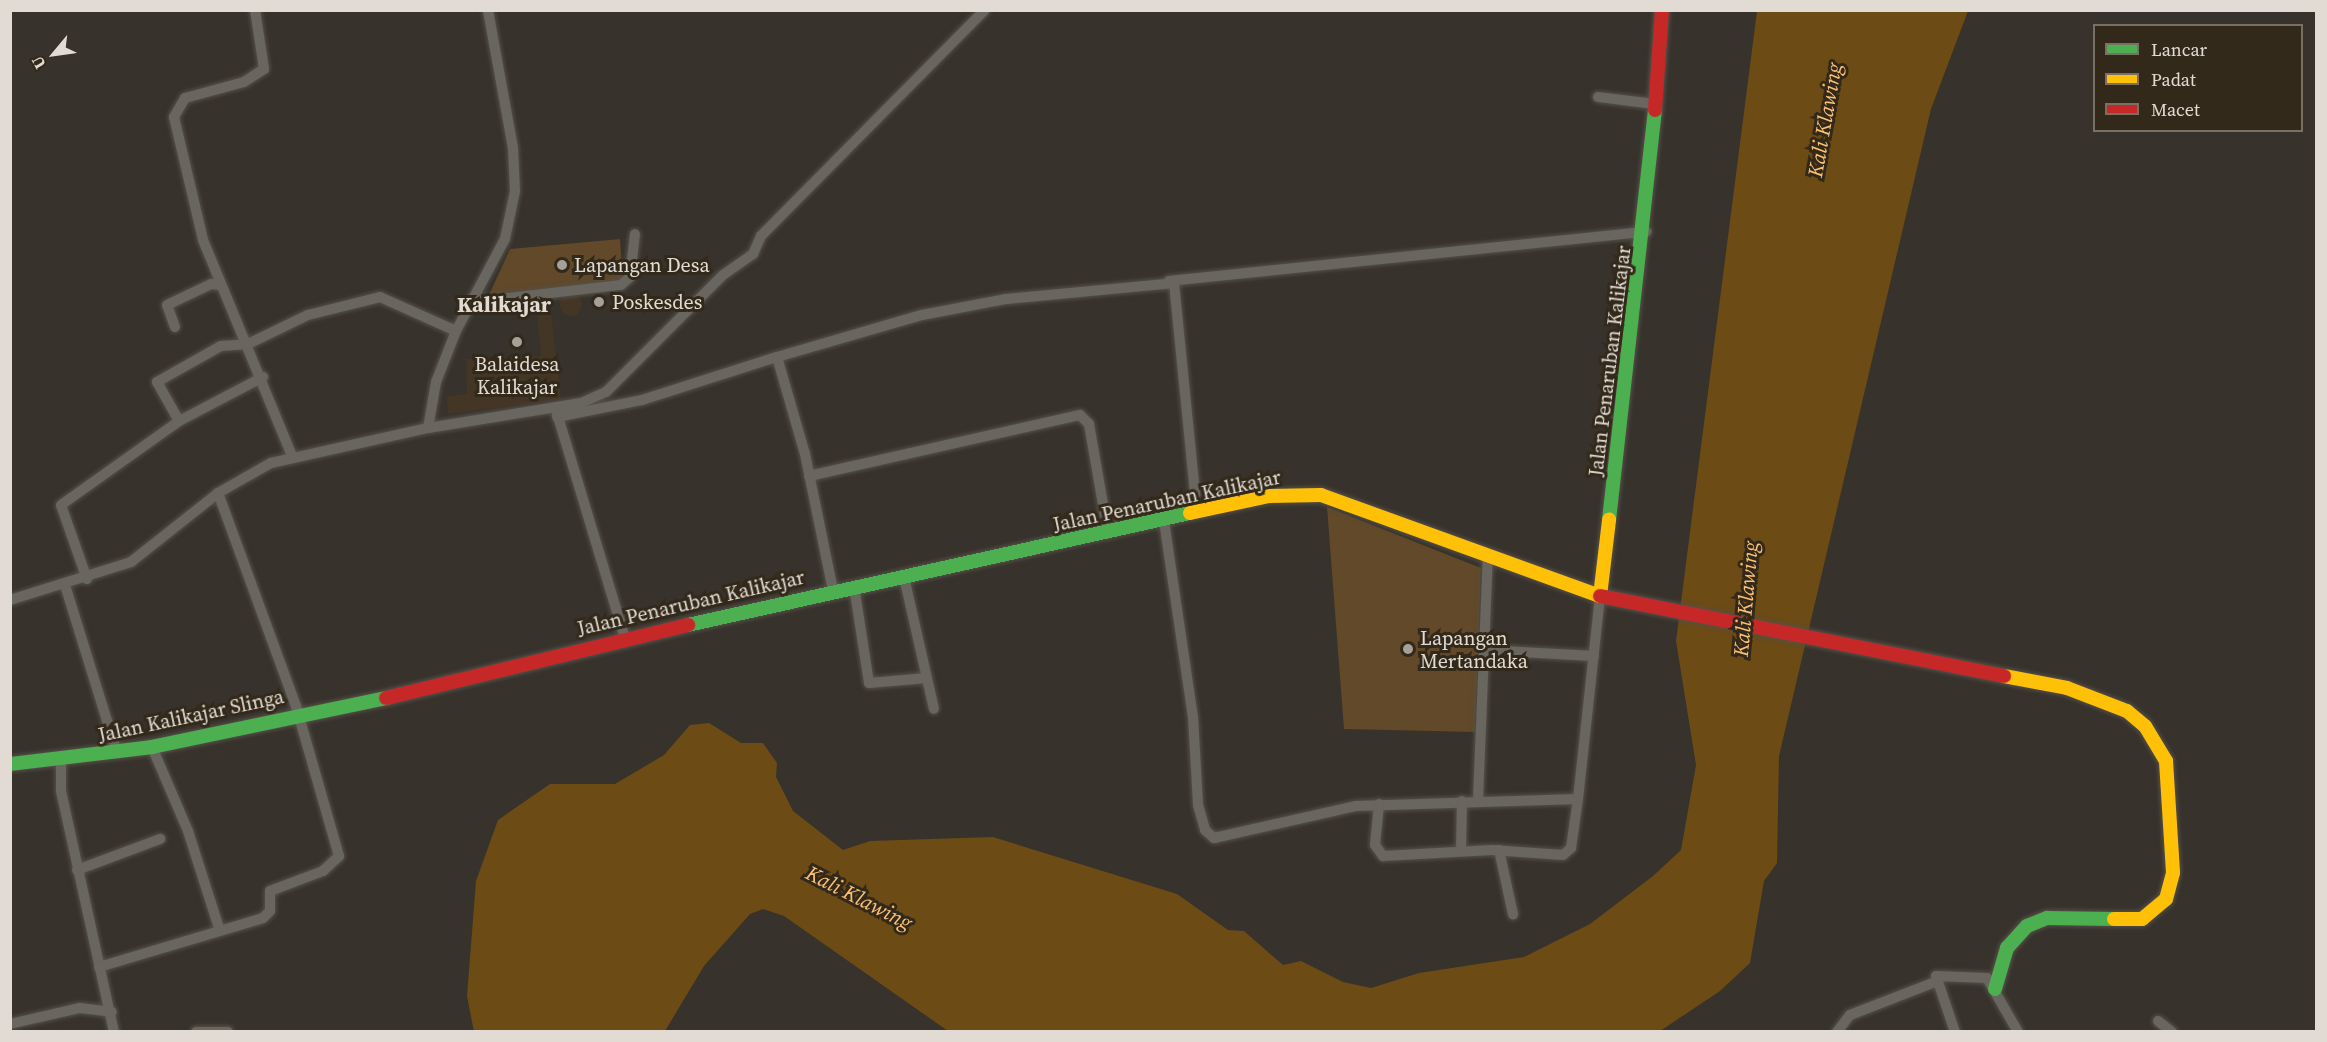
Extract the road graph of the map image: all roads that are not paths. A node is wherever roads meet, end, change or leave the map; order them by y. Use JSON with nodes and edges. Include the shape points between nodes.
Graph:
{"nodes":[{"id":1,"x":255,"y":10,"type":"edge"},
{"id":2,"x":488,"y":10,"type":"edge"},
{"id":3,"x":985,"y":10,"type":"edge"},
{"id":4,"x":1662,"y":10,"type":"edge"},
{"id":5,"x":1598,"y":97,"type":"dead end"},
{"id":6,"x":1654,"y":104,"type":"junction"},
{"id":7,"x":1646,"y":232,"type":"junction"},
{"id":8,"x":635,"y":234,"type":"dead end"},
{"id":9,"x":1168,"y":281,"type":"junction"},
{"id":10,"x":221,"y":285,"type":"junction"},
{"id":11,"x":473,"y":302,"type":"junction"},
{"id":12,"x":175,"y":327,"type":"dead end"},
{"id":13,"x":456,"y":331,"type":"junction"},
{"id":14,"x":248,"y":344,"type":"junction"},
{"id":15,"x":777,"y":357,"type":"junction"},
{"id":16,"x":263,"y":377,"type":"junction"},
{"id":17,"x":556,"y":411,"type":"junction"},
{"id":18,"x":179,"y":421,"type":"junction"},
{"id":19,"x":428,"y":428,"type":"junction"},
{"id":20,"x":292,"y":456,"type":"junction"},
{"id":21,"x":809,"y":476,"type":"junction"},
{"id":22,"x":219,"y":496,"type":"junction"},
{"id":23,"x":1197,"y":513,"type":"junction"},
{"id":24,"x":1164,"y":521,"type":"junction"},
{"id":25,"x":1108,"y":533,"type":"junction"},
{"id":26,"x":1488,"y":555,"type":"junction"},
{"id":27,"x":904,"y":577,"type":"junction"},
{"id":28,"x":87,"y":579,"type":"junction"},
{"id":29,"x":65,"y":585,"type":"junction"},
{"id":30,"x":854,"y":586,"type":"junction"},
{"id":31,"x":833,"y":590,"type":"junction"},
{"id":32,"x":1600,"y":596,"type":"junction"},
{"id":33,"x":10,"y":600,"type":"edge"},
{"id":34,"x":625,"y":639,"type":"junction"},
{"id":35,"x":1484,"y":650,"type":"junction"},
{"id":36,"x":1594,"y":656,"type":"junction"},
{"id":37,"x":927,"y":678,"type":"junction"},
{"id":38,"x":934,"y":709,"type":"dead end"},
{"id":39,"x":297,"y":714,"type":"junction"},
{"id":40,"x":152,"y":747,"type":"junction"},
{"id":41,"x":117,"y":753,"type":"junction"},
{"id":42,"x":61,"y":762,"type":"junction"},
{"id":43,"x":10,"y":764,"type":"edge"},
{"id":44,"x":1478,"y":800,"type":"junction"},
{"id":45,"x":1578,"y":800,"type":"junction"},
{"id":46,"x":1462,"y":801,"type":"junction"},
{"id":47,"x":1378,"y":804,"type":"junction"},
{"id":48,"x":160,"y":839,"type":"dead end"},
{"id":49,"x":1498,"y":850,"type":"junction"},
{"id":50,"x":1461,"y":851,"type":"junction"},
{"id":51,"x":77,"y":870,"type":"junction"},
{"id":52,"x":1513,"y":914,"type":"dead end"},
{"id":53,"x":220,"y":931,"type":"junction"},
{"id":54,"x":99,"y":967,"type":"junction"},
{"id":55,"x":1935,"y":982,"type":"junction"},
{"id":56,"x":1995,"y":989,"type":"junction"},
{"id":57,"x":112,"y":1012,"type":"junction"},
{"id":58,"x":2158,"y":1021,"type":"dead end"},
{"id":59,"x":10,"y":1024,"type":"edge"},
{"id":60,"x":114,"y":1032,"type":"edge"},
{"id":61,"x":196,"y":1032,"type":"edge"},
{"id":62,"x":228,"y":1032,"type":"edge"},
{"id":63,"x":1837,"y":1032,"type":"edge"},
{"id":64,"x":1955,"y":1032,"type":"edge"},
{"id":65,"x":2018,"y":1032,"type":"edge"},
{"id":66,"x":2172,"y":1032,"type":"edge"}],
"edges":[{"from":1,"to":10,"type":"street","via":[[264,69],[244,82],[185,98],[174,117],[203,240]]},
{"from":2,"to":11,"type":"street","via":[[513,148],[515,191],[505,239]]},
{"from":3,"to":17,"type":"street","via":[[760,236],[753,254],[723,275],[620,380],[581,403]]},
{"from":4,"to":6,"type":"street","name":"Jalan Penaruban Kalikajar"},
{"from":5,"to":6,"type":"street"},
{"from":6,"to":7,"type":"street","name":"Jalan Penaruban Kalikajar"},
{"from":7,"to":9,"type":"street"},
{"from":7,"to":32,"type":"street","name":"Jalan Penaruban Kalikajar"},
{"from":8,"to":11,"type":"street","via":[[630,277],[621,285]]},
{"from":9,"to":15,"type":"street","via":[[943,311]]},
{"from":9,"to":23,"type":"street","via":[[1179,293]]},
{"from":10,"to":12,"type":"street","via":[[211,284],[167,305]]},
{"from":10,"to":14,"type":"street"},
{"from":11,"to":13,"type":"street"},
{"from":13,"to":14,"type":"street","via":[[390,300],[364,297],[308,315]]},
{"from":13,"to":19,"type":"street","via":[[436,382]]},
{"from":14,"to":16,"type":"street"},
{"from":14,"to":18,"type":"street","via":[[221,346],[157,382]]},
{"from":15,"to":17,"type":"street","via":[[642,400]]},
{"from":15,"to":21,"type":"street"},
{"from":16,"to":18,"type":"street"},
{"from":16,"to":20,"type":"street"},
{"from":17,"to":19,"type":"street"},
{"from":17,"to":34,"type":"street"},
{"from":18,"to":28,"type":"street","via":[[61,505]]},
{"from":19,"to":20,"type":"street"},
{"from":20,"to":22,"type":"street"},
{"from":21,"to":25,"type":"street","via":[[1080,415],[1089,424]]},
{"from":21,"to":31,"type":"street"},
{"from":22,"to":28,"type":"street","via":[[152,549]]},
{"from":22,"to":39,"type":"street","name":"Jalan Kalikajar Slinga"},
{"from":23,"to":24,"type":"street","name":"Jalan Penaruban Kalikajar"},
{"from":23,"to":26,"type":"street","name":"Jalan Penaruban Kalikajar","via":[[1269,496],[1321,495]]},
{"from":24,"to":25,"type":"street","name":"Jalan Penaruban Kalikajar"},
{"from":24,"to":47,"type":"street","via":[[1193,717],[1198,805],[1209,835],[1222,837]]},
{"from":25,"to":27,"type":"street","name":"Jalan Penaruban Kalikajar"},
{"from":26,"to":32,"type":"street","name":"Jalan Penaruban Kalikajar"},
{"from":26,"to":35,"type":"street"},
{"from":27,"to":30,"type":"street","name":"Jalan Penaruban Kalikajar"},
{"from":27,"to":37,"type":"street"},
{"from":28,"to":29,"type":"street"},
{"from":29,"to":33,"type":"street"},
{"from":29,"to":41,"type":"street"},
{"from":30,"to":31,"type":"street","name":"Jalan Penaruban Kalikajar"},
{"from":30,"to":37,"type":"street","via":[[869,683]]},
{"from":31,"to":34,"type":"street","name":"Jalan Penaruban Kalikajar"},
{"from":32,"to":36,"type":"street"},
{"from":32,"to":56,"type":"street","via":[[2067,688],[2127,711],[2159,746],[2172,791],[2173,873],[2166,899],[2142,919],[2048,918],[2027,926],[2007,948]]},
{"from":34,"to":39,"type":"street","name":"Jalan Penaruban Kalikajar"},
{"from":35,"to":36,"type":"street"},
{"from":35,"to":44,"type":"street"},
{"from":36,"to":45,"type":"street"},
{"from":37,"to":38,"type":"street"},
{"from":39,"to":40,"type":"street","name":"Jalan Kalikajar Slinga"},
{"from":39,"to":53,"type":"street","via":[[339,856],[323,871],[270,891],[268,915]]},
{"from":40,"to":41,"type":"street","name":"Jalan Kalikajar Slinga"},
{"from":40,"to":53,"type":"street","via":[[188,831]]},
{"from":41,"to":42,"type":"street","name":"Jalan Kalikajar Slinga"},
{"from":42,"to":43,"type":"street","name":"Jalan Kalikajar Slinga"},
{"from":42,"to":51,"type":"street","via":[[61,792]]},
{"from":44,"to":45,"type":"street","via":[[1568,804]]},
{"from":44,"to":46,"type":"street"},
{"from":45,"to":49,"type":"street","via":[[1579,817],[1568,854]]},
{"from":46,"to":47,"type":"street"},
{"from":46,"to":50,"type":"street"},
{"from":47,"to":50,"type":"street","via":[[1375,845],[1383,856]]},
{"from":48,"to":51,"type":"street"},
{"from":49,"to":50,"type":"street"},
{"from":49,"to":52,"type":"street"},
{"from":51,"to":54,"type":"street"},
{"from":53,"to":54,"type":"street"},
{"from":54,"to":57,"type":"street"},
{"from":55,"to":56,"type":"street","via":[[1936,976],[1977,975]]},
{"from":55,"to":63,"type":"street","via":[[1850,1016]]},
{"from":55,"to":64,"type":"street"},
{"from":56,"to":65,"type":"street"},
{"from":57,"to":59,"type":"street","via":[[80,1008]]},
{"from":57,"to":60,"type":"street"},
{"from":58,"to":66,"type":"street"},
{"from":61,"to":62,"type":"street"}]}
